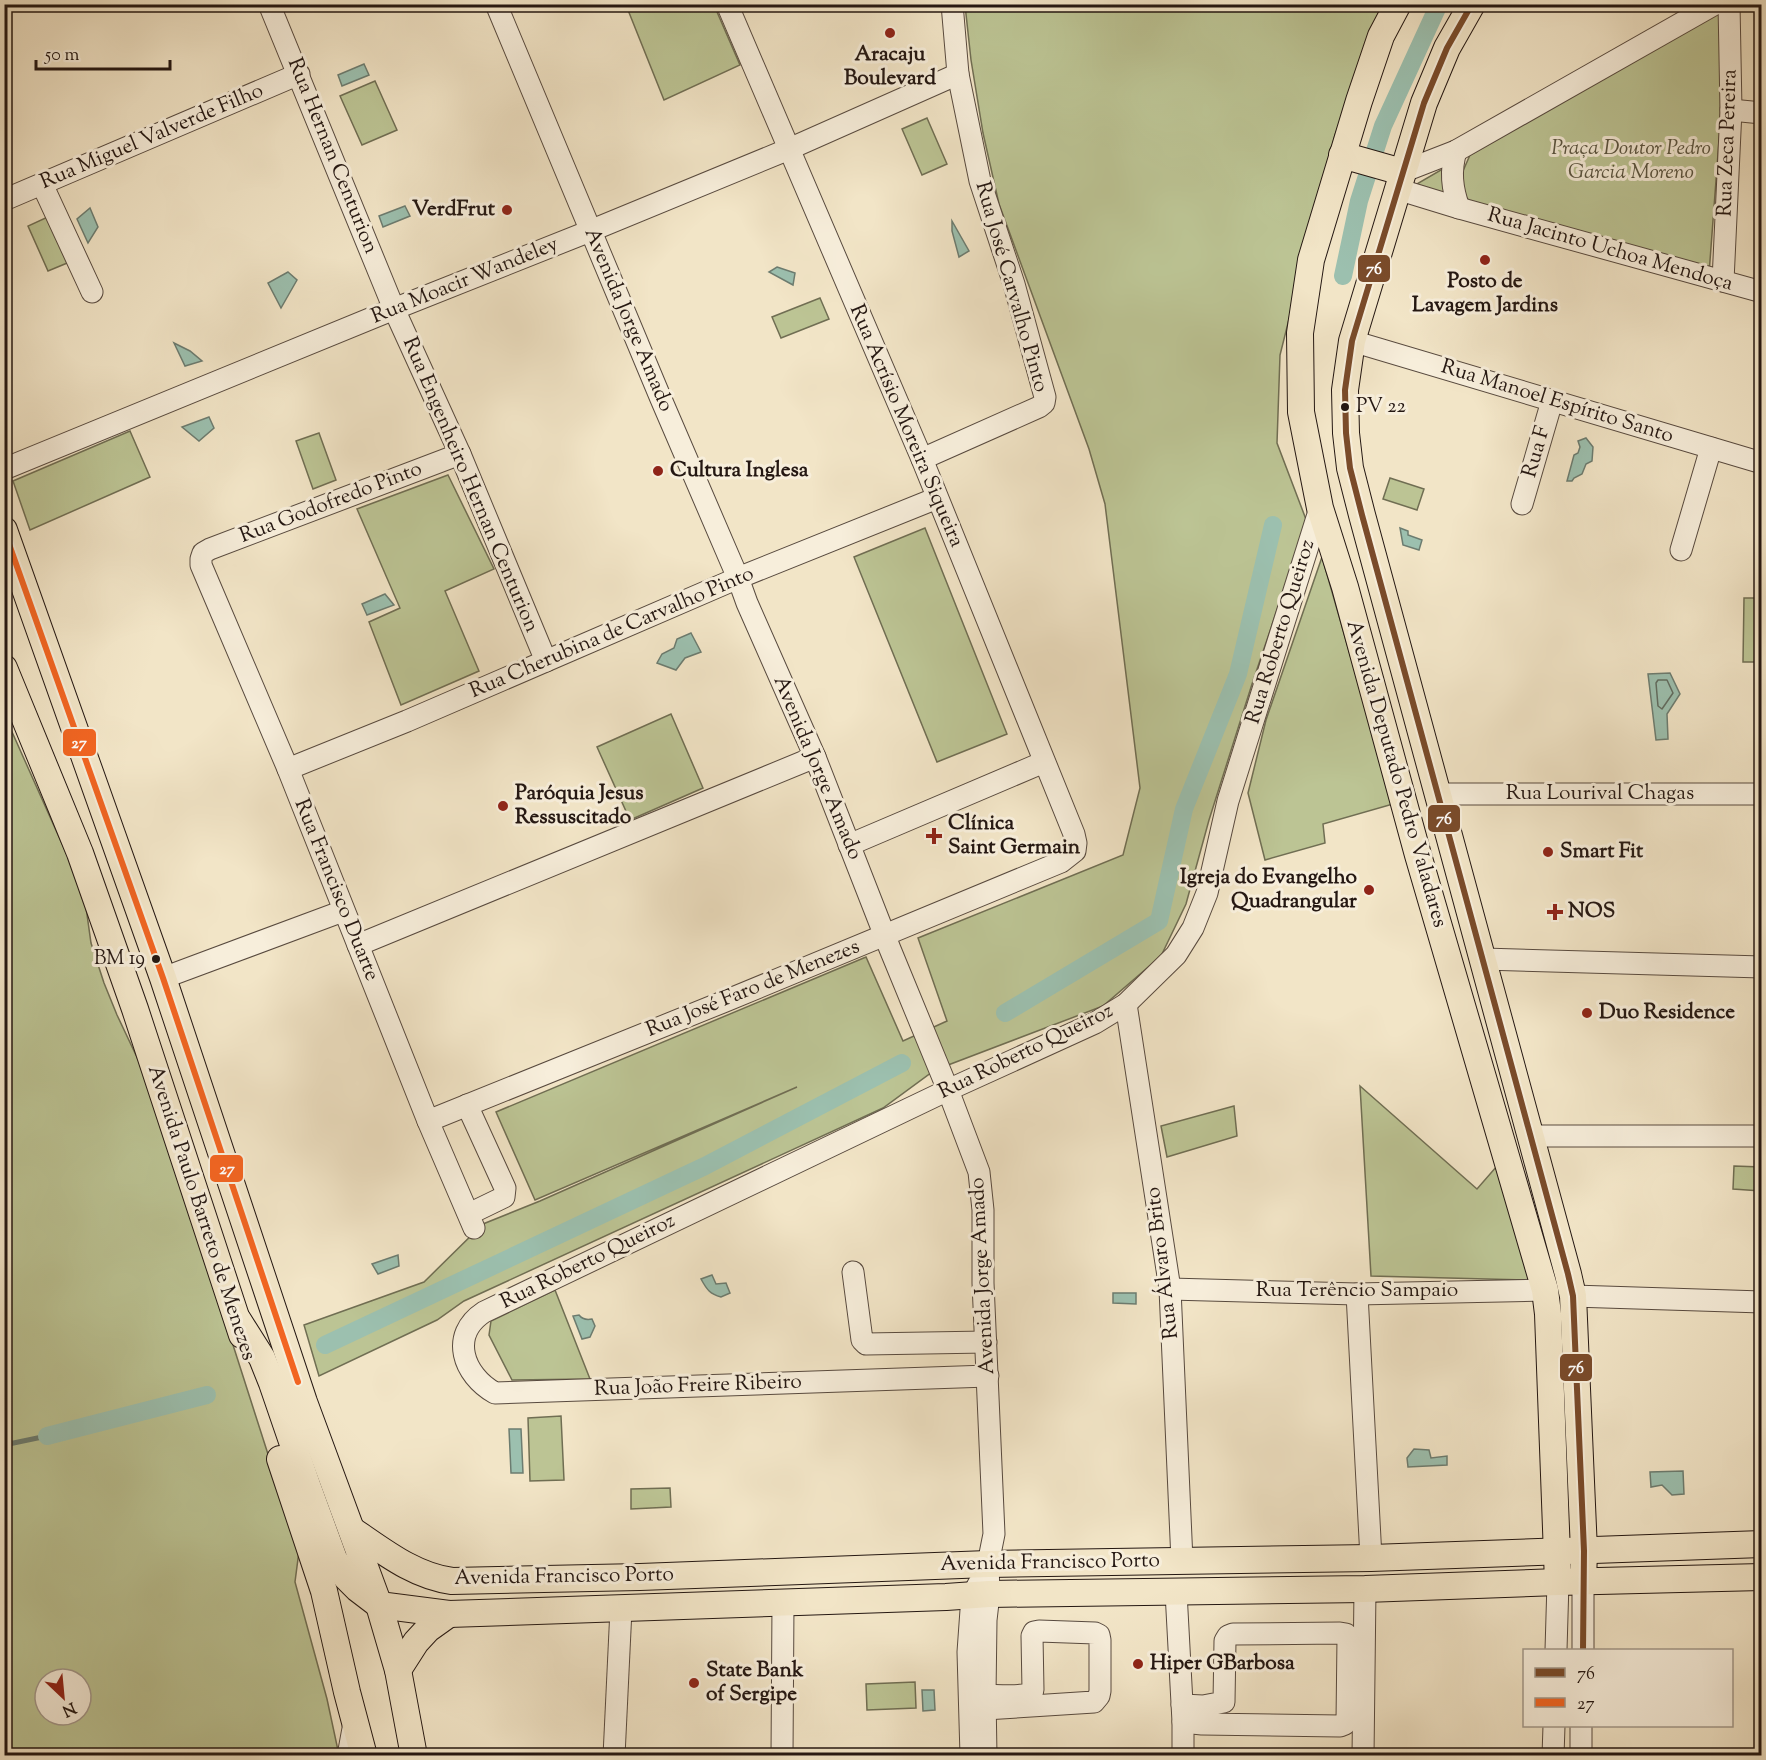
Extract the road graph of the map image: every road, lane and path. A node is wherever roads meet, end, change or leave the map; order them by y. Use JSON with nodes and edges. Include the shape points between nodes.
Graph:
{"nodes":[{"id":1,"x":269,"y":4,"type":"edge"},
{"id":2,"x":496,"y":4,"type":"edge"},
{"id":3,"x":727,"y":4,"type":"edge"},
{"id":4,"x":939,"y":4,"type":"edge"},
{"id":5,"x":952,"y":4,"type":"edge"},
{"id":6,"x":1398,"y":4,"type":"edge"},
{"id":7,"x":1472,"y":4,"type":"edge"},
{"id":8,"x":1715,"y":4,"type":"edge"},
{"id":9,"x":1729,"y":4,"type":"edge"},
{"id":10,"x":954,"y":39,"type":"junction"},
{"id":11,"x":299,"y":74,"type":"junction"},
{"id":12,"x":958,"y":74,"type":"junction"},
{"id":13,"x":1731,"y":110,"type":"junction"},
{"id":14,"x":1761,"y":113,"type":"edge"},
{"id":15,"x":789,"y":149,"type":"junction"},
{"id":16,"x":1456,"y":151,"type":"junction"},
{"id":17,"x":1350,"y":158,"type":"junction"},
{"id":18,"x":1396,"y":176,"type":"junction"},
{"id":19,"x":42,"y":184,"type":"junction"},
{"id":20,"x":4,"y":200,"type":"edge"},
{"id":21,"x":1459,"y":208,"type":"junction"},
{"id":22,"x":590,"y":231,"type":"junction"},
{"id":23,"x":1723,"y":281,"type":"junction"},
{"id":24,"x":92,"y":292,"type":"dead end"},
{"id":25,"x":1761,"y":292,"type":"edge"},
{"id":26,"x":394,"y":309,"type":"junction"},
{"id":27,"x":1352,"y":341,"type":"junction"},
{"id":28,"x":1552,"y":400,"type":"junction"},
{"id":29,"x":1711,"y":448,"type":"junction"},
{"id":30,"x":460,"y":454,"type":"junction"},
{"id":31,"x":922,"y":459,"type":"junction"},
{"id":32,"x":1761,"y":463,"type":"edge"},
{"id":33,"x":4,"y":469,"type":"edge"},
{"id":34,"x":937,"y":498,"type":"junction"},
{"id":35,"x":1522,"y":504,"type":"dead end"},
{"id":36,"x":1320,"y":508,"type":"junction"},
{"id":37,"x":4,"y":530,"type":"edge"},
{"id":38,"x":1681,"y":550,"type":"dead end"},
{"id":39,"x":203,"y":553,"type":"joint"},
{"id":40,"x":738,"y":578,"type":"junction"},
{"id":41,"x":546,"y":661,"type":"junction"},
{"id":42,"x":6,"y":668,"type":"edge"},
{"id":43,"x":1422,"y":735,"type":"junction"},
{"id":44,"x":1386,"y":741,"type":"junction"},
{"id":45,"x":814,"y":757,"type":"junction"},
{"id":46,"x":1044,"y":762,"type":"junction"},
{"id":47,"x":288,"y":769,"type":"junction"},
{"id":48,"x":1438,"y":794,"type":"junction"},
{"id":49,"x":1761,"y":794,"type":"edge"},
{"id":50,"x":849,"y":845,"type":"junction"},
{"id":51,"x":1454,"y":850,"type":"junction"},
{"id":52,"x":1075,"y":851,"type":"joint"},
{"id":53,"x":1418,"y":855,"type":"junction"},
{"id":54,"x":343,"y":911,"type":"junction"},
{"id":55,"x":885,"y":934,"type":"junction"},
{"id":56,"x":358,"y":945,"type":"junction"},
{"id":57,"x":1483,"y":960,"type":"junction"},
{"id":58,"x":1761,"y":967,"type":"edge"},
{"id":59,"x":163,"y":978,"type":"junction"},
{"id":60,"x":1126,"y":1004,"type":"junction"},
{"id":61,"x":948,"y":1090,"type":"junction"},
{"id":62,"x":467,"y":1105,"type":"junction"},
{"id":63,"x":428,"y":1121,"type":"junction"},
{"id":64,"x":1530,"y":1136,"type":"junction"},
{"id":65,"x":1761,"y":1136,"type":"edge"},
{"id":66,"x":853,"y":1272,"type":"dead end"},
{"id":67,"x":1170,"y":1289,"type":"junction"},
{"id":68,"x":1545,"y":1290,"type":"junction"},
{"id":69,"x":1357,"y":1294,"type":"junction"},
{"id":70,"x":1573,"y":1296,"type":"junction"},
{"id":71,"x":1761,"y":1302,"type":"edge"},
{"id":72,"x":238,"y":1320,"type":"junction"},
{"id":73,"x":472,"y":1321,"type":"joint"},
{"id":74,"x":986,"y":1341,"type":"junction"},
{"id":75,"x":988,"y":1376,"type":"junction"},
{"id":76,"x":352,"y":1530,"type":"junction"},
{"id":77,"x":1761,"y":1544,"type":"edge"},
{"id":78,"x":1556,"y":1551,"type":"junction"},
{"id":79,"x":1584,"y":1551,"type":"junction"},
{"id":80,"x":1371,"y":1558,"type":"junction"},
{"id":81,"x":1182,"y":1561,"type":"junction"},
{"id":82,"x":988,"y":1564,"type":"junction"},
{"id":83,"x":1761,"y":1577,"type":"edge"},
{"id":84,"x":1571,"y":1581,"type":"junction"},
{"id":85,"x":1365,"y":1589,"type":"junction"},
{"id":86,"x":1176,"y":1592,"type":"junction"},
{"id":87,"x":980,"y":1595,"type":"junction"},
{"id":88,"x":783,"y":1603,"type":"junction"},
{"id":89,"x":379,"y":1605,"type":"junction"},
{"id":90,"x":621,"y":1608,"type":"junction"},
{"id":91,"x":449,"y":1614,"type":"junction"},
{"id":92,"x":1556,"y":1649,"type":"edge"},
{"id":93,"x":1583,"y":1649,"type":"edge"},
{"id":94,"x":398,"y":1670,"type":"junction"},
{"id":95,"x":985,"y":1702,"type":"junction"},
{"id":96,"x":1183,"y":1713,"type":"junction"},
{"id":97,"x":354,"y":1720,"type":"junction"},
{"id":98,"x":1554,"y":1727,"type":"edge"},
{"id":99,"x":1581,"y":1727,"type":"edge"},
{"id":100,"x":348,"y":1755,"type":"edge"},
{"id":101,"x":364,"y":1755,"type":"edge"},
{"id":102,"x":414,"y":1755,"type":"edge"},
{"id":103,"x":614,"y":1755,"type":"edge"},
{"id":104,"x":782,"y":1755,"type":"edge"},
{"id":105,"x":971,"y":1755,"type":"edge"},
{"id":106,"x":986,"y":1755,"type":"edge"},
{"id":107,"x":1183,"y":1755,"type":"edge"},
{"id":108,"x":1363,"y":1755,"type":"edge"},
{"id":109,"x":1553,"y":1755,"type":"edge"},
{"id":110,"x":1581,"y":1755,"type":"edge"}],
"edges":[{"from":1,"to":11,"type":"street","name":"Rua Hernan Centurion"},
{"from":2,"to":22,"type":"street","name":"Avenida Jorge Amado"},
{"from":3,"to":15,"type":"street","name":"Rua Acrísio Moreira Siqueira"},
{"from":4,"to":10,"type":"street","name":"Rua José Carvalho Pinto"},
{"from":5,"to":10,"type":"street","name":"Rua José Carvalho Pinto"},
{"from":6,"to":17,"type":"main road","name":"Avenida Deputado Pedro Valadares","via":[[1359,101]]},
{"from":7,"to":18,"type":"main road","name":"Avenida Deputado Pedro Valadares","via":[[1447,48]]},
{"from":8,"to":16,"type":"street"},
{"from":9,"to":13,"type":"street","name":"Rua Zeca Pereira"},
{"from":10,"to":12,"type":"street","name":"Rua José Carvalho Pinto"},
{"from":11,"to":19,"type":"street","name":"Rua Miguel Valverde Filho"},
{"from":11,"to":26,"type":"street","name":"Rua Hernan Centurion"},
{"from":12,"to":15,"type":"street","name":"Rua Moacir Wandeley"},
{"from":12,"to":31,"type":"street","name":"Rua José Carvalho Pinto","via":[[980,181],[1045,397],[1039,407]]},
{"from":13,"to":14,"type":"street"},
{"from":13,"to":23,"type":"street","name":"Rua Zeca Pereira"},
{"from":15,"to":22,"type":"street","name":"Rua Moacir Wandeley"},
{"from":15,"to":31,"type":"street","name":"Rua Acrísio Moreira Siqueira"},
{"from":16,"to":18,"type":"street"},
{"from":16,"to":21,"type":"street","via":[[1452,178]]},
{"from":17,"to":18,"type":"main road"},
{"from":17,"to":36,"type":"main road","name":"Avenida Deputado Pedro Valadares","via":[[1311,261],[1300,333],[1301,412]]},
{"from":18,"to":21,"type":"street","name":"Rua Jacinto Uchoa Mendoça"},
{"from":18,"to":27,"type":"main road","name":"Avenida Deputado Pedro Valadares"},
{"from":19,"to":20,"type":"street","name":"Rua Miguel Valverde Filho"},
{"from":19,"to":24,"type":"street"},
{"from":21,"to":23,"type":"street","name":"Rua Jacinto Uchoa Mendoça"},
{"from":22,"to":26,"type":"street","name":"Rua Moacir Wandeley"},
{"from":22,"to":40,"type":"street","name":"Avenida Jorge Amado"},
{"from":23,"to":25,"type":"street","name":"Rua Jacinto Uchoa Mendoça"},
{"from":26,"to":30,"type":"street","name":"Rua Engenheiro Hernan Centurion"},
{"from":26,"to":33,"type":"street","name":"Rua Moacir Wandeley"},
{"from":27,"to":28,"type":"street","name":"Rua Manoel Espírito Santo"},
{"from":27,"to":43,"type":"main road","name":"Avenida Deputado Pedro Valadares","via":[[1345,390],[1350,468]]},
{"from":28,"to":29,"type":"street","name":"Rua Manoel Espírito Santo"},
{"from":28,"to":35,"type":"street","name":"Rua F"},
{"from":29,"to":32,"type":"street","name":"Rua Manoel Espírito Santo"},
{"from":29,"to":38,"type":"street"},
{"from":30,"to":39,"type":"street","name":"Rua Godofredo Pinto"},
{"from":30,"to":41,"type":"street","name":"Rua Engenheiro Hernan Centurion"},
{"from":31,"to":34,"type":"street","name":"Rua Acrísio Moreira Siqueira"},
{"from":34,"to":40,"type":"street","name":"Rua Cherubina de Carvalho Pinto"},
{"from":34,"to":46,"type":"street","name":"Rua Acrísio Moreira Siqueira"},
{"from":36,"to":44,"type":"main road","name":"Avenida Deputado Pedro Valadares"},
{"from":36,"to":60,"type":"street","name":"Rua Roberto Queiroz","via":[[1228,801],[1207,892],[1193,928],[1176,955]]},
{"from":37,"to":59,"type":"main road","name":"Avenida Paulo Barreto de Menezes"},
{"from":39,"to":47,"type":"street","name":"Rua Francisco Duarte","via":[[201,565]]},
{"from":40,"to":41,"type":"street","name":"Rua Cherubina de Carvalho Pinto"},
{"from":40,"to":45,"type":"street","name":"Avenida Jorge Amado"},
{"from":41,"to":47,"type":"street","name":"Rua Cherubina de Carvalho Pinto"},
{"from":42,"to":72,"type":"main road","name":"Avenida Paulo Barreto de Menezes","via":[[81,853]]},
{"from":43,"to":44,"type":"main road","via":[[1405,745]]},
{"from":43,"to":48,"type":"main road","name":"Avenida Deputado Pedro Valadares"},
{"from":44,"to":53,"type":"main road","name":"Avenida Deputado Pedro Valadares"},
{"from":45,"to":50,"type":"street","name":"Avenida Jorge Amado"},
{"from":45,"to":56,"type":"street"},
{"from":46,"to":50,"type":"street"},
{"from":46,"to":52,"type":"street","name":"Rua Acrísio Moreira Siqueira","via":[[1074,834]]},
{"from":47,"to":54,"type":"street","name":"Rua Francisco Duarte"},
{"from":48,"to":49,"type":"street","name":"Rua Lourival Chagas"},
{"from":48,"to":51,"type":"main road","name":"Avenida Deputado Pedro Valadares"},
{"from":50,"to":55,"type":"street","name":"Avenida Jorge Amado"},
{"from":51,"to":53,"type":"main road","via":[[1437,845]]},
{"from":51,"to":57,"type":"main road","name":"Avenida Deputado Pedro Valadares"},
{"from":52,"to":55,"type":"street","name":"Rua José Faro de Menezes","via":[[1061,862]]},
{"from":53,"to":68,"type":"main road","name":"Avenida Deputado Pedro Valadares"},
{"from":54,"to":56,"type":"street","name":"Rua Francisco Duarte"},
{"from":54,"to":59,"type":"street"},
{"from":55,"to":61,"type":"street","name":"Avenida Jorge Amado"},
{"from":55,"to":62,"type":"street","name":"Rua José Faro de Menezes"},
{"from":56,"to":63,"type":"street","name":"Rua Francisco Duarte"},
{"from":57,"to":58,"type":"street"},
{"from":57,"to":64,"type":"main road","name":"Avenida Deputado Pedro Valadares"},
{"from":59,"to":76,"type":"main road","name":"Avenida Paulo Barreto de Menezes","via":[[304,1402]]},
{"from":60,"to":61,"type":"street","name":"Rua Roberto Queiroz","via":[[1095,1023]]},
{"from":60,"to":67,"type":"street","name":"Rua Álvaro Brito"},
{"from":61,"to":73,"type":"street","name":"Rua Roberto Queiroz"},
{"from":61,"to":74,"type":"street","name":"Avenida Jorge Amado","via":[[979,1172]]},
{"from":62,"to":63,"type":"street","name":"Rua José Faro de Menezes"},
{"from":62,"to":63,"type":"street","name":"Rua Francisco Duarte","via":[[506,1193],[471,1221]]},
{"from":64,"to":65,"type":"street"},
{"from":64,"to":70,"type":"main road","name":"Avenida Deputado Pedro Valadares"},
{"from":66,"to":74,"type":"street","via":[[862,1340],[866,1344]]},
{"from":67,"to":69,"type":"street","name":"Rua Terêncio Sampaio"},
{"from":67,"to":81,"type":"street","name":"Rua Álvaro Brito"},
{"from":68,"to":69,"type":"street","name":"Rua Terêncio Sampaio"},
{"from":68,"to":78,"type":"main road","name":"Avenida Deputado Pedro Valadares"},
{"from":69,"to":80,"type":"street"},
{"from":70,"to":71,"type":"street"},
{"from":70,"to":79,"type":"main road","name":"Avenida Deputado Pedro Valadares"},
{"from":72,"to":89,"type":"main road","via":[[262,1358],[334,1559],[346,1577]]},
{"from":72,"to":97,"type":"main road","name":"Avenida Paulo Barreto de Menezes","via":[[324,1591]]},
{"from":73,"to":75,"type":"street","name":"Rua João Freire Ribeiro","via":[[463,1348],[467,1365],[484,1387],[495,1393]]},
{"from":74,"to":75,"type":"street","name":"Avenida Jorge Amado"},
{"from":75,"to":82,"type":"street","name":"Avenida Jorge Amado","via":[[994,1534]]},
{"from":76,"to":82,"type":"main road","name":"Avenida Francisco Porto","via":[[402,1563],[426,1575],[452,1581]]},
{"from":76,"to":89,"type":"main road","name":"Avenida Paulo Barreto de Menezes"},
{"from":77,"to":79,"type":"main road","name":"Avenida Francisco Porto"},
{"from":78,"to":79,"type":"main road","name":"Avenida Francisco Porto"},
{"from":78,"to":80,"type":"main road","name":"Avenida Francisco Porto"},
{"from":78,"to":84,"type":"main road","name":"Avenida Deputado Pedro Valadares"},
{"from":79,"to":84,"type":"main road","name":"Avenida Deputado Pedro Valadares"},
{"from":80,"to":81,"type":"main road","name":"Avenida Francisco Porto"},
{"from":81,"to":82,"type":"main road","name":"Avenida Francisco Porto"},
{"from":82,"to":87,"type":"street","name":"Avenida Jorge Amado"},
{"from":83,"to":84,"type":"main road","name":"Avenida Francisco Porto"},
{"from":84,"to":85,"type":"main road","name":"Avenida Francisco Porto"},
{"from":84,"to":92,"type":"street"},
{"from":84,"to":93,"type":"street"},
{"from":85,"to":86,"type":"main road","name":"Avenida Francisco Porto"},
{"from":85,"to":108,"type":"street"},
{"from":86,"to":87,"type":"main road","name":"Avenida Francisco Porto"},
{"from":86,"to":96,"type":"street"},
{"from":87,"to":88,"type":"main road","name":"Avenida Francisco Porto"},
{"from":87,"to":95,"type":"street","via":[[987,1608]]},
{"from":87,"to":105,"type":"street","via":[[969,1652]]},
{"from":88,"to":90,"type":"main road","name":"Avenida Francisco Porto"},
{"from":88,"to":104,"type":"street"},
{"from":89,"to":91,"type":"main road","name":"Avenida Francisco Porto"},
{"from":89,"to":94,"type":"main road","name":"Avenida Paulo Barreto de Menezes"},
{"from":90,"to":91,"type":"main road","name":"Avenida Francisco Porto"},
{"from":90,"to":103,"type":"street"},
{"from":91,"to":94,"type":"main road","via":[[416,1642]]},
{"from":94,"to":102,"type":"main road","name":"Avenida Paulo Barreto de Menezes"},
{"from":95,"to":95,"type":"street","via":[[1094,1702],[1100,1691],[1099,1635],[1034,1632],[1034,1690]]},
{"from":95,"to":106,"type":"street"},
{"from":96,"to":96,"type":"street","via":[[1224,1702],[1228,1636],[1340,1633],[1348,1638],[1345,1724],[1202,1724]]},
{"from":96,"to":107,"type":"street"},
{"from":97,"to":100,"type":"street"},
{"from":97,"to":101,"type":"main road","name":"Avenida Paulo Barreto de Menezes"},
{"from":98,"to":109,"type":"street"},
{"from":99,"to":110,"type":"street"}]}
